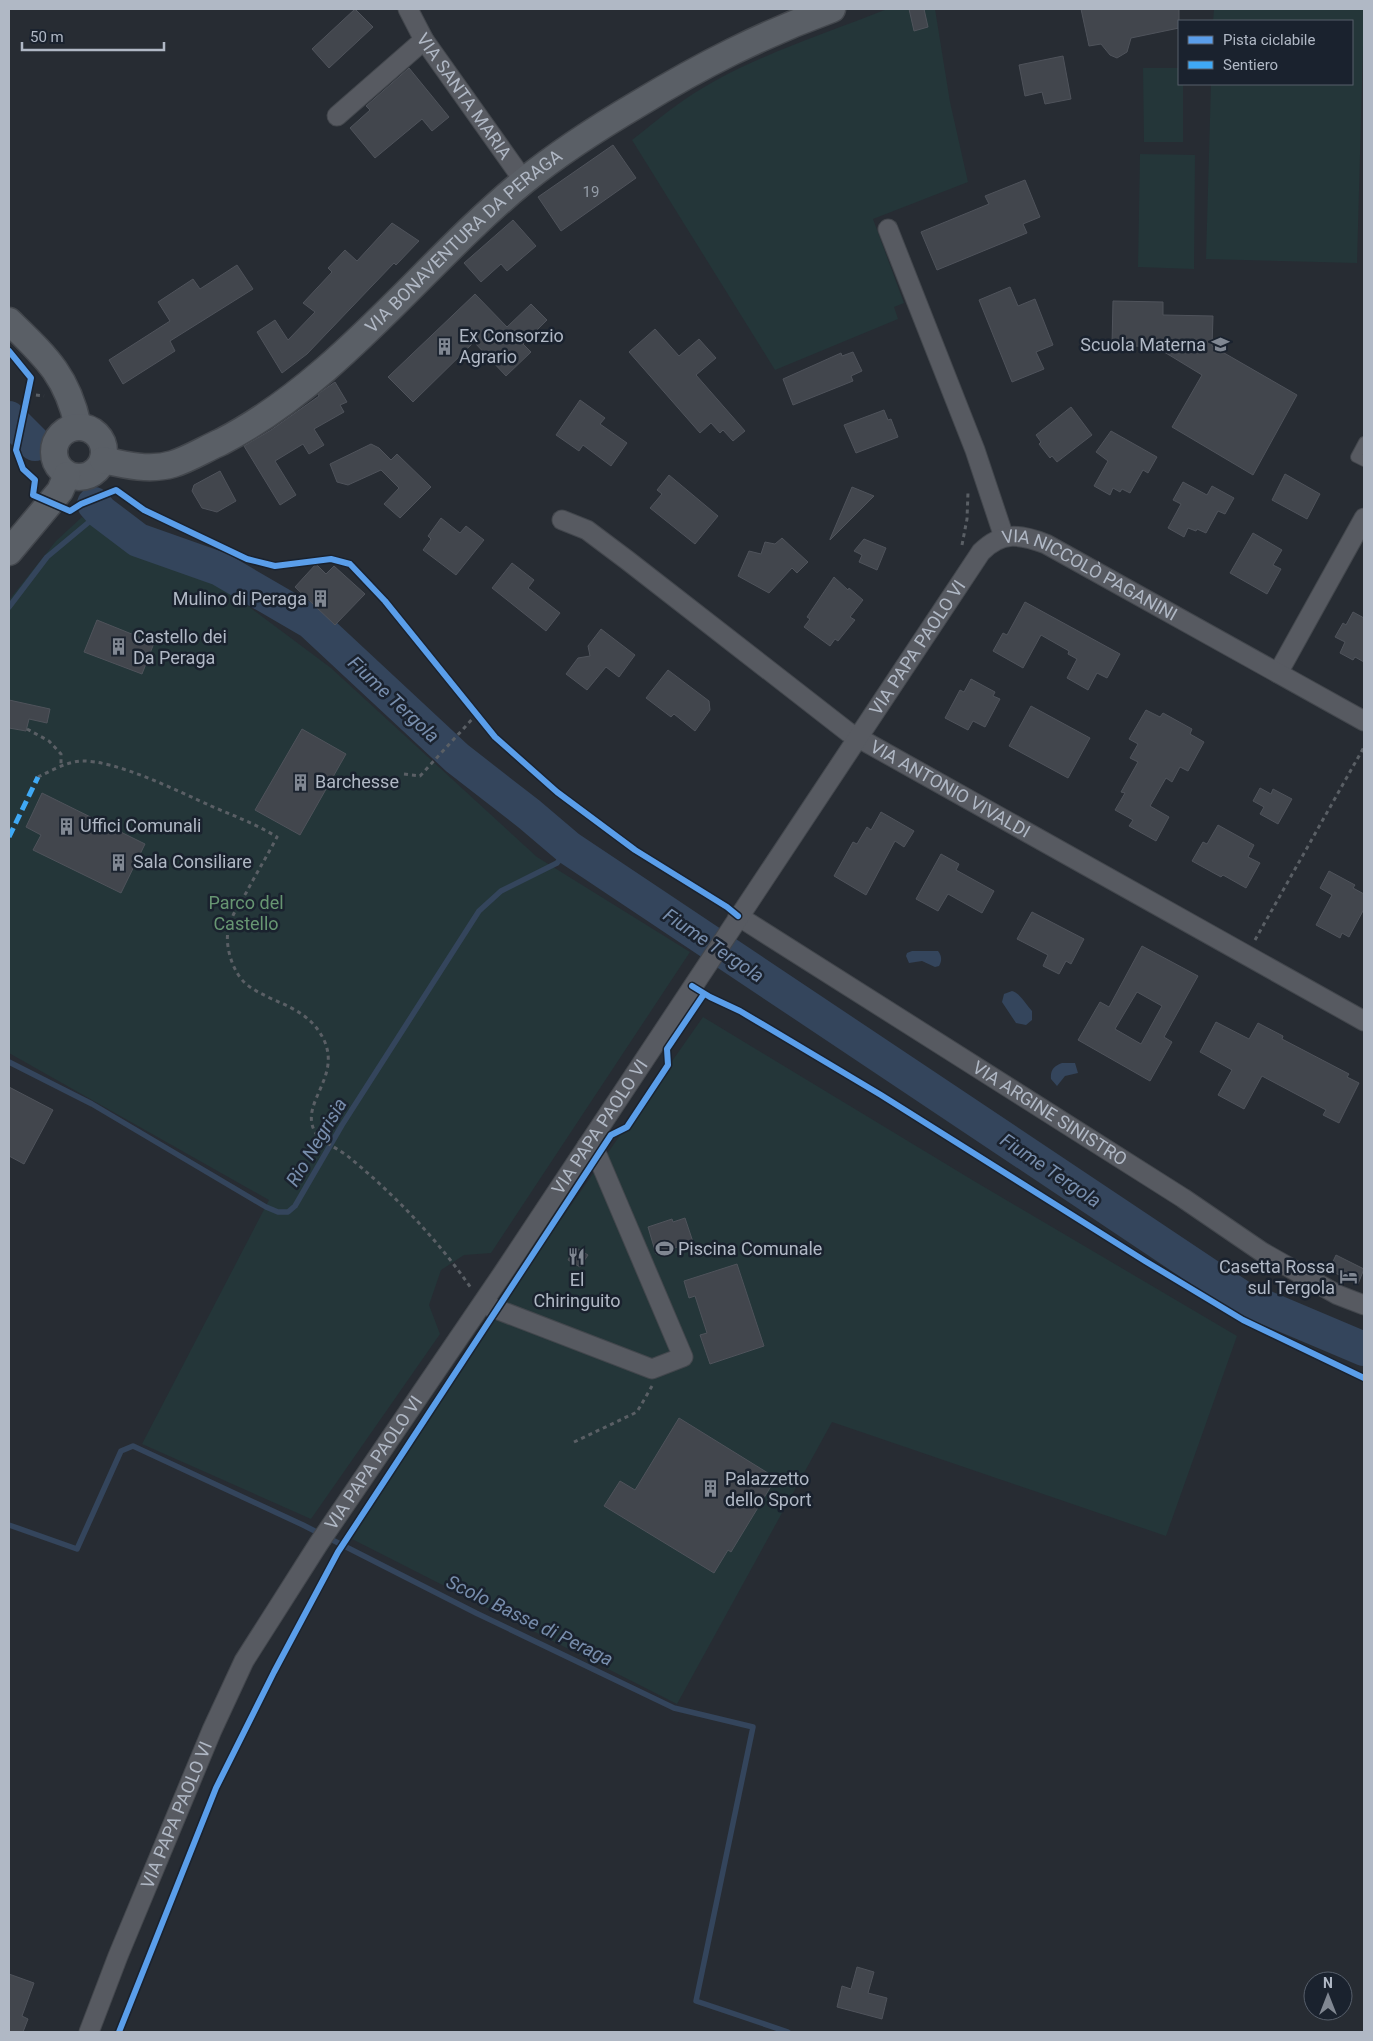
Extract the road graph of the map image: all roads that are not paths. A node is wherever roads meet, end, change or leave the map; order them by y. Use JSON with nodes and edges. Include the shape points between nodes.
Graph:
{"nodes":[{"id":1,"x":408,"y":9,"type":"edge"},
{"id":2,"x":832,"y":9,"type":"edge"},
{"id":3,"x":424,"y":40,"type":"junction"},
{"id":4,"x":337,"y":116,"type":"dead end"},
{"id":5,"x":524,"y":181,"type":"junction"},
{"id":6,"x":888,"y":229,"type":"dead end"},
{"id":7,"x":9,"y":321,"type":"edge"},
{"id":8,"x":78,"y":426,"type":"junction"},
{"id":9,"x":1364,"y":442,"type":"edge"},
{"id":10,"x":103,"y":460,"type":"junction"},
{"id":11,"x":1364,"y":461,"type":"edge"},
{"id":12,"x":67,"y":475,"type":"junction"},
{"id":13,"x":1364,"y":518,"type":"edge"},
{"id":14,"x":562,"y":520,"type":"dead end"},
{"id":15,"x":1004,"y":536,"type":"junction"},
{"id":16,"x":9,"y":552,"type":"edge"},
{"id":17,"x":1278,"y":673,"type":"junction"},
{"id":18,"x":1364,"y":721,"type":"edge"},
{"id":19,"x":857,"y":737,"type":"junction"},
{"id":20,"x":733,"y":924,"type":"junction"},
{"id":21,"x":1364,"y":1022,"type":"edge"},
{"id":22,"x":587,"y":1146,"type":"junction"},
{"id":23,"x":482,"y":1304,"type":"junction"},
{"id":24,"x":1364,"y":1305,"type":"edge"},
{"id":25,"x":89,"y":2032,"type":"edge"}],
"edges":[{"from":1,"to":3,"type":"street","name":"VIA SANTA MARIA"},
{"from":2,"to":5,"type":"main road","name":"VIA BONAVENTURA DA PERAGA","via":[[742,46],[691,72],[588,135]]},
{"from":3,"to":4,"type":"street"},
{"from":3,"to":5,"type":"street","name":"VIA SANTA MARIA"},
{"from":5,"to":10,"type":"main road","name":"VIA BONAVENTURA DA PERAGA","via":[[337,359],[281,406],[249,427],[172,464],[133,466]]},
{"from":6,"to":15,"type":"street","name":"VIA NICCOLÒ PAGANINI","via":[[975,450]]},
{"from":7,"to":8,"type":"main road","via":[[58,373],[69,393]]},
{"from":8,"to":10,"type":"main road","via":[[99,436],[103,443]]},
{"from":8,"to":12,"type":"main road","via":[[63,432],[54,445],[55,460]]},
{"from":9,"to":11,"type":"lane","via":[[1356,457]]},
{"from":10,"to":12,"type":"main road","via":[[86,476]]},
{"from":12,"to":16,"type":"main road","via":[[60,491]]},
{"from":13,"to":17,"type":"street"},
{"from":14,"to":19,"type":"street","name":"VIA ANTONIO VIVALDI","via":[[587,530]]},
{"from":15,"to":17,"type":"street","name":"VIA NICCOLÒ PAGANINI","via":[[1030,538],[1046,544]]},
{"from":15,"to":19,"type":"street","name":"VIA PAPA PAOLO VI","via":[[981,552]]},
{"from":17,"to":18,"type":"street","name":"VIA NICCOLÒ PAGANINI"},
{"from":19,"to":20,"type":"street","name":"VIA PAPA PAOLO VI"},
{"from":19,"to":21,"type":"street","name":"VIA ANTONIO VIVALDI"},
{"from":20,"to":22,"type":"street","name":"VIA PAPA PAOLO VI"},
{"from":20,"to":24,"type":"street","name":"VIA ARGINE SINISTRO","via":[[1183,1198],[1262,1252],[1338,1295]]},
{"from":22,"to":23,"type":"street","name":"VIA PAPA PAOLO VI"},
{"from":22,"to":23,"type":"street","via":[[598,1157],[683,1357],[652,1369]]},
{"from":23,"to":25,"type":"street","name":"VIA PAPA PAOLO VI","via":[[319,1543],[244,1661],[204,1748]]}]}
